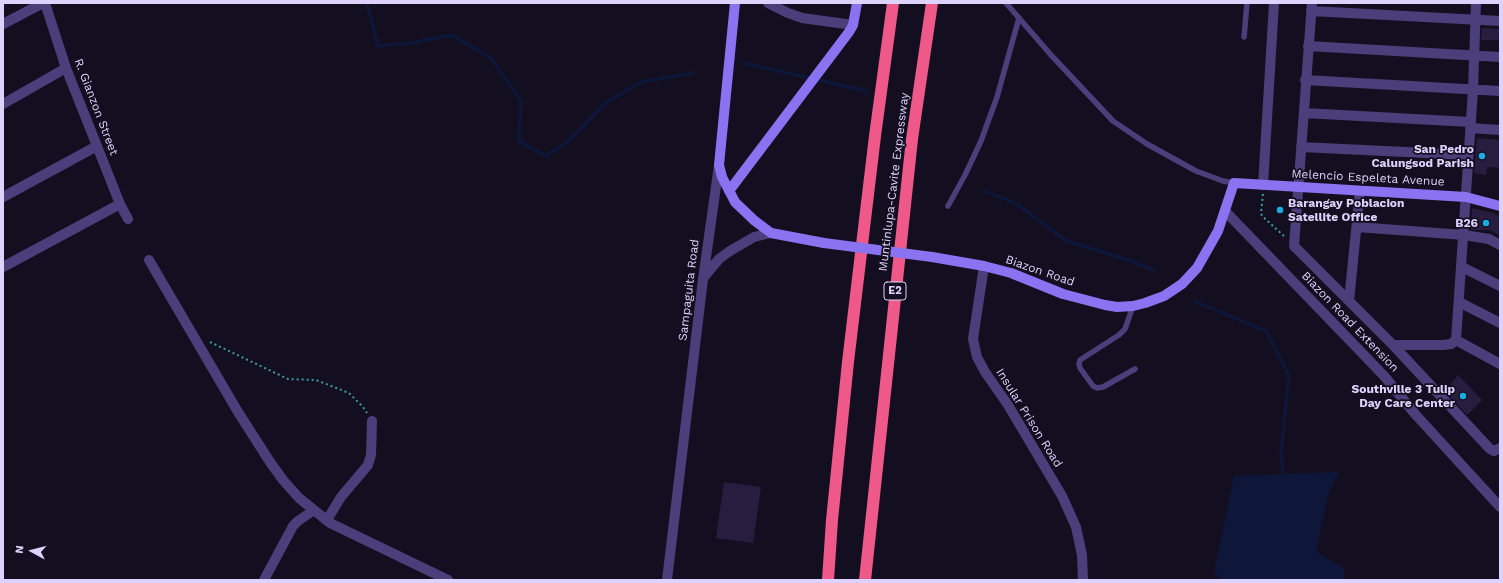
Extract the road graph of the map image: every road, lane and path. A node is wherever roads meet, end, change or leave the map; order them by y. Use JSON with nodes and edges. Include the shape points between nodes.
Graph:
{"nodes":[{"id":1,"x":44,"y":3,"type":"edge"},
{"id":2,"x":735,"y":3,"type":"edge"},
{"id":3,"x":768,"y":3,"type":"edge"},
{"id":4,"x":857,"y":3,"type":"edge"},
{"id":5,"x":894,"y":3,"type":"edge"},
{"id":6,"x":932,"y":3,"type":"edge"},
{"id":7,"x":1006,"y":3,"type":"edge"},
{"id":8,"x":1247,"y":3,"type":"edge"},
{"id":9,"x":1274,"y":3,"type":"edge"},
{"id":10,"x":1476,"y":3,"type":"edge"},
{"id":11,"x":1312,"y":7,"type":"edge"},
{"id":12,"x":1020,"y":18,"type":"junction"},
{"id":13,"x":1475,"y":20,"type":"junction"},
{"id":14,"x":1500,"y":21,"type":"edge"},
{"id":15,"x":3,"y":24,"type":"edge"},
{"id":16,"x":853,"y":25,"type":"junction"},
{"id":17,"x":1244,"y":37,"type":"dead end"},
{"id":18,"x":1308,"y":46,"type":"junction"},
{"id":19,"x":1473,"y":56,"type":"junction"},
{"id":20,"x":1500,"y":57,"type":"edge"},
{"id":21,"x":66,"y":68,"type":"junction"},
{"id":22,"x":1305,"y":80,"type":"junction"},
{"id":23,"x":1473,"y":90,"type":"junction"},
{"id":24,"x":1500,"y":91,"type":"edge"},
{"id":25,"x":3,"y":104,"type":"edge"},
{"id":26,"x":1304,"y":113,"type":"junction"},
{"id":27,"x":1470,"y":125,"type":"junction"},
{"id":28,"x":1500,"y":130,"type":"edge"},
{"id":29,"x":96,"y":146,"type":"junction"},
{"id":30,"x":1301,"y":147,"type":"junction"},
{"id":31,"x":1468,"y":155,"type":"junction"},
{"id":32,"x":719,"y":165,"type":"junction"},
{"id":33,"x":1234,"y":183,"type":"junction"},
{"id":34,"x":1263,"y":185,"type":"junction"},
{"id":35,"x":1299,"y":187,"type":"junction"},
{"id":36,"x":729,"y":191,"type":"junction"},
{"id":37,"x":1360,"y":191,"type":"junction"},
{"id":38,"x":3,"y":197,"type":"edge"},
{"id":39,"x":1466,"y":197,"type":"junction"},
{"id":40,"x":120,"y":204,"type":"junction"},
{"id":41,"x":948,"y":206,"type":"dead end"},
{"id":42,"x":1500,"y":206,"type":"edge"},
{"id":43,"x":1225,"y":211,"type":"junction"},
{"id":44,"x":128,"y":219,"type":"dead end"},
{"id":45,"x":1357,"y":227,"type":"junction"},
{"id":46,"x":771,"y":233,"type":"junction"},
{"id":47,"x":1464,"y":235,"type":"junction"},
{"id":48,"x":1500,"y":245,"type":"edge"},
{"id":49,"x":1294,"y":246,"type":"junction"},
{"id":50,"x":149,"y":260,"type":"dead end"},
{"id":51,"x":984,"y":266,"type":"junction"},
{"id":52,"x":3,"y":267,"type":"edge"},
{"id":53,"x":1462,"y":267,"type":"junction"},
{"id":54,"x":703,"y":279,"type":"junction"},
{"id":55,"x":1500,"y":286,"type":"edge"},
{"id":56,"x":1349,"y":300,"type":"junction"},
{"id":57,"x":1459,"y":302,"type":"junction"},
{"id":58,"x":1133,"y":306,"type":"junction"},
{"id":59,"x":1500,"y":323,"type":"edge"},
{"id":60,"x":193,"y":334,"type":"junction"},
{"id":61,"x":1456,"y":340,"type":"junction"},
{"id":62,"x":1393,"y":345,"type":"junction"},
{"id":63,"x":1500,"y":364,"type":"edge"},
{"id":64,"x":1136,"y":368,"type":"dead end"},
{"id":65,"x":372,"y":421,"type":"joint"},
{"id":66,"x":1500,"y":448,"type":"edge"},
{"id":67,"x":1500,"y":507,"type":"edge"},
{"id":68,"x":314,"y":510,"type":"junction"},
{"id":69,"x":327,"y":520,"type":"junction"},
{"id":70,"x":264,"y":580,"type":"edge"},
{"id":71,"x":448,"y":580,"type":"edge"},
{"id":72,"x":667,"y":580,"type":"edge"},
{"id":73,"x":828,"y":580,"type":"edge"},
{"id":74,"x":865,"y":580,"type":"edge"},
{"id":75,"x":1083,"y":580,"type":"edge"}],
"edges":[{"from":1,"to":15,"type":"street"},
{"from":1,"to":21,"type":"street","name":"R. Gianzon Street"},
{"from":2,"to":32,"type":"street","name":"Sampaguita Road"},
{"from":3,"to":16,"type":"street","via":[[802,18]]},
{"from":4,"to":16,"type":"street"},
{"from":5,"to":73,"type":"highway","name":"Muntinlupa-Cavite Expressway","via":[[848,362]]},
{"from":6,"to":74,"type":"highway","name":"Muntinlupa-Cavite Expressway","number":"E2","via":[[912,139]]},
{"from":7,"to":12,"type":"lane"},
{"from":8,"to":17,"type":"lane"},
{"from":9,"to":34,"type":"street"},
{"from":10,"to":13,"type":"street"},
{"from":11,"to":13,"type":"street"},
{"from":11,"to":18,"type":"street"},
{"from":12,"to":33,"type":"lane","via":[[1050,55],[1113,121],[1147,144],[1196,171]]},
{"from":12,"to":41,"type":"lane","via":[[986,127]]},
{"from":13,"to":14,"type":"street"},
{"from":13,"to":19,"type":"street"},
{"from":16,"to":36,"type":"street"},
{"from":18,"to":19,"type":"street"},
{"from":18,"to":22,"type":"street"},
{"from":19,"to":20,"type":"street"},
{"from":19,"to":23,"type":"street"},
{"from":21,"to":25,"type":"street"},
{"from":21,"to":29,"type":"street","name":"R. Gianzon Street"},
{"from":22,"to":23,"type":"street"},
{"from":22,"to":26,"type":"street"},
{"from":23,"to":24,"type":"street"},
{"from":23,"to":27,"type":"street"},
{"from":26,"to":27,"type":"street"},
{"from":26,"to":30,"type":"street"},
{"from":27,"to":28,"type":"street"},
{"from":27,"to":31,"type":"street"},
{"from":29,"to":38,"type":"street"},
{"from":29,"to":40,"type":"street","name":"R. Gianzon Street"},
{"from":30,"to":31,"type":"street"},
{"from":30,"to":35,"type":"street"},
{"from":31,"to":39,"type":"street"},
{"from":32,"to":36,"type":"street","name":"Biazon Road"},
{"from":32,"to":54,"type":"street","name":"Sampaguita Road"},
{"from":33,"to":34,"type":"street","name":"Melencio Espeleta Avenue"},
{"from":33,"to":43,"type":"street","name":"Biazon Road"},
{"from":34,"to":35,"type":"street","name":"Melencio Espeleta Avenue"},
{"from":34,"to":49,"type":"path","via":[[1262,216]]},
{"from":35,"to":37,"type":"street","name":"Melencio Espeleta Avenue"},
{"from":35,"to":49,"type":"street"},
{"from":36,"to":46,"type":"street","name":"Biazon Road","via":[[735,202]]},
{"from":37,"to":39,"type":"street","name":"Melencio Espeleta Avenue"},
{"from":37,"to":45,"type":"street"},
{"from":39,"to":42,"type":"street","name":"Melencio Espeleta Avenue"},
{"from":39,"to":47,"type":"street"},
{"from":40,"to":44,"type":"street","name":"R. Gianzon Street"},
{"from":40,"to":52,"type":"street"},
{"from":43,"to":58,"type":"street","name":"Biazon Road","via":[[1209,248],[1197,268],[1182,284],[1164,296]]},
{"from":43,"to":67,"type":"street","name":"Biazon Road Extension","via":[[1364,354]]},
{"from":45,"to":47,"type":"street"},
{"from":45,"to":56,"type":"street"},
{"from":46,"to":51,"type":"street","name":"Biazon Road","bridge":true},
{"from":46,"to":54,"type":"street","name":"Biazon Road","via":[[754,238],[730,251],[719,259]]},
{"from":47,"to":48,"type":"street","via":[[1489,239]]},
{"from":47,"to":53,"type":"street"},
{"from":49,"to":56,"type":"street"},
{"from":50,"to":60,"type":"street"},
{"from":51,"to":58,"type":"street","name":"Biazon Road","via":[[1011,273],[1063,294],[1105,305]]},
{"from":51,"to":75,"type":"street","name":"Insular Prison Road","via":[[973,339],[977,357],[1062,496],[1076,527],[1082,555]]},
{"from":53,"to":55,"type":"street"},
{"from":53,"to":57,"type":"street"},
{"from":54,"to":72,"type":"street","name":"Sampaguita Road"},
{"from":56,"to":62,"type":"street"},
{"from":57,"to":59,"type":"street"},
{"from":57,"to":61,"type":"street"},
{"from":58,"to":64,"type":"lane","via":[[1126,329],[1080,360],[1079,364],[1097,388]]},
{"from":60,"to":65,"type":"path","via":[[288,379],[316,380],[349,393],[363,406]]},
{"from":60,"to":68,"type":"street","via":[[223,390],[270,462],[299,498]]},
{"from":61,"to":62,"type":"street","via":[[1452,344],[1443,345]]},
{"from":61,"to":63,"type":"street"},
{"from":62,"to":66,"type":"street","via":[[1490,449],[1494,451]]},
{"from":65,"to":69,"type":"street","via":[[371,455],[368,465],[341,497]]},
{"from":68,"to":69,"type":"street"},
{"from":68,"to":70,"type":"street","via":[[293,526]]},
{"from":69,"to":71,"type":"street"}]}
